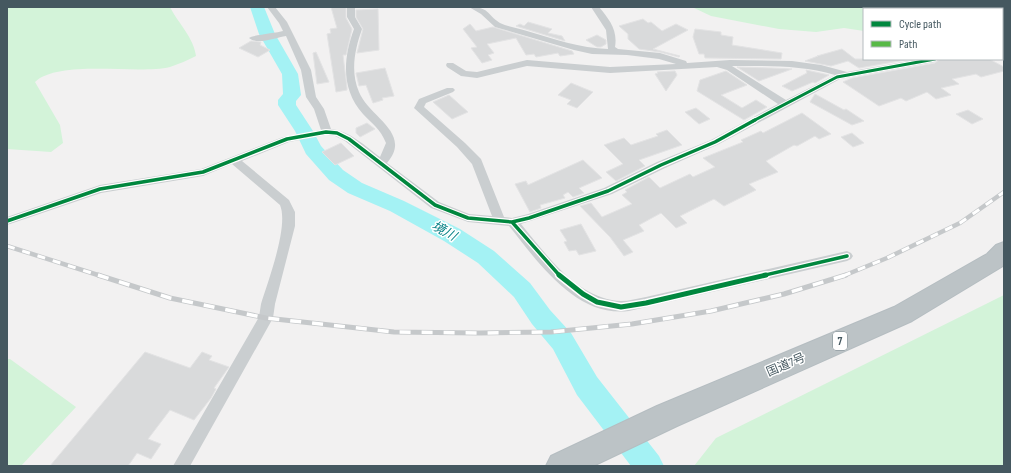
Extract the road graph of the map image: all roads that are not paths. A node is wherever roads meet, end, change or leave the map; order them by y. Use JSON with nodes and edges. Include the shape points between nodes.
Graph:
{"nodes":[{"id":1,"x":271,"y":7,"type":"edge"},
{"id":2,"x":351,"y":7,"type":"edge"},
{"id":3,"x":473,"y":7,"type":"edge"},
{"id":4,"x":595,"y":7,"type":"edge"},
{"id":5,"x":288,"y":33,"type":"junction"},
{"id":6,"x":253,"y":38,"type":"dead end"},
{"id":7,"x":616,"y":52,"type":"junction"},
{"id":8,"x":929,"y":60,"type":"edge"},
{"id":9,"x":723,"y":64,"type":"junction"},
{"id":10,"x":450,"y":65,"type":"dead end"},
{"id":11,"x":692,"y":65,"type":"junction"},
{"id":12,"x":846,"y":74,"type":"junction"},
{"id":13,"x":450,"y":90,"type":"dead end"},
{"id":14,"x":786,"y":105,"type":"junction"},
{"id":15,"x":326,"y":132,"type":"junction"},
{"id":16,"x":234,"y":160,"type":"junction"},
{"id":17,"x":381,"y":163,"type":"junction"},
{"id":18,"x":7,"y":221,"type":"edge"},
{"id":19,"x":506,"y":222,"type":"junction"},
{"id":20,"x":1004,"y":251,"type":"edge"},
{"id":21,"x":847,"y":256,"type":"dead end"},
{"id":22,"x":181,"y":466,"type":"edge"},
{"id":23,"x":561,"y":466,"type":"edge"}],
"edges":[{"from":1,"to":5,"type":"street"},
{"from":2,"to":17,"type":"street","via":[[351,17],[358,29],[349,63],[352,90],[366,112],[384,128],[391,143],[387,156]]},
{"from":3,"to":7,"type":"street","via":[[484,12],[498,25],[592,51]]},
{"from":4,"to":7,"type":"street","via":[[608,22],[613,39],[611,47]]},
{"from":5,"to":6,"type":"street"},
{"from":5,"to":15,"type":"street","via":[[306,70],[311,97],[324,120]]},
{"from":7,"to":11,"type":"street","via":[[660,56]]},
{"from":8,"to":12,"type":"street"},
{"from":9,"to":11,"type":"street"},
{"from":9,"to":12,"type":"street","via":[[792,64]]},
{"from":9,"to":14,"type":"street"},
{"from":10,"to":11,"type":"street","via":[[464,74],[477,75],[527,63],[610,70]]},
{"from":12,"to":14,"type":"street"},
{"from":13,"to":19,"type":"street","via":[[422,101],[419,108],[477,162]]},
{"from":14,"to":19,"type":"street","via":[[715,142],[608,191],[529,218]]},
{"from":15,"to":16,"type":"street","via":[[287,139]]},
{"from":15,"to":17,"type":"street","via":[[337,133],[349,139]]},
{"from":16,"to":18,"type":"street","via":[[203,172],[100,189]]},
{"from":16,"to":22,"type":"street","via":[[285,203],[290,212],[289,226],[266,318]]},
{"from":17,"to":19,"type":"street","via":[[434,205],[468,218]]},
{"from":19,"to":21,"type":"street","via":[[576,290],[595,301],[613,306],[646,303]]},
{"from":20,"to":23,"type":"highway","name":"国道7号","number":"7","via":[[995,260],[903,314],[667,416]]}]}
